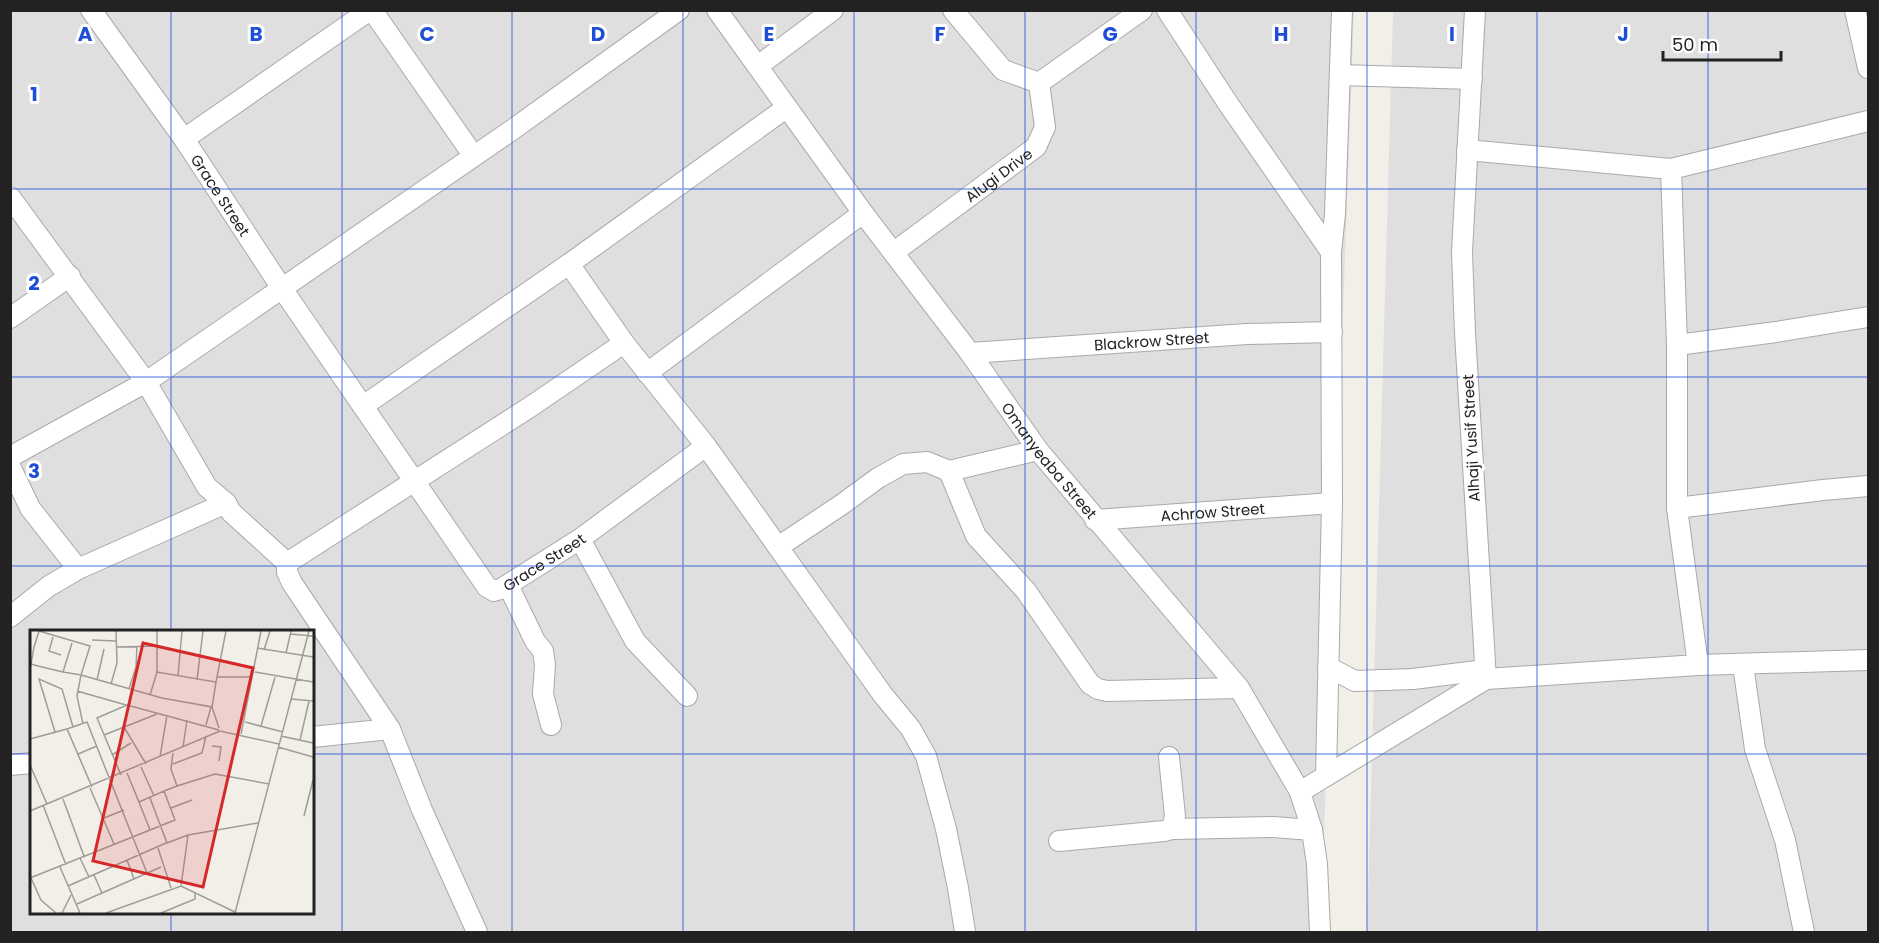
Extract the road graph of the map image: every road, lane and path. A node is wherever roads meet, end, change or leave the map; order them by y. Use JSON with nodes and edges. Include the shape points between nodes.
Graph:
{"nodes":[{"id":1,"x":92,"y":10,"type":"edge"},
{"id":2,"x":371,"y":10,"type":"edge"},
{"id":3,"x":679,"y":10,"type":"edge"},
{"id":4,"x":717,"y":10,"type":"edge"},
{"id":5,"x":833,"y":10,"type":"edge"},
{"id":6,"x":953,"y":10,"type":"edge"},
{"id":7,"x":1142,"y":10,"type":"edge"},
{"id":8,"x":1167,"y":10,"type":"edge"},
{"id":9,"x":1342,"y":10,"type":"edge"},
{"id":10,"x":1475,"y":10,"type":"edge"},
{"id":11,"x":1854,"y":10,"type":"edge"},
{"id":12,"x":758,"y":66,"type":"junction"},
{"id":13,"x":1869,"y":68,"type":"edge"},
{"id":14,"x":1340,"y":75,"type":"junction"},
{"id":15,"x":1472,"y":79,"type":"junction"},
{"id":16,"x":1039,"y":83,"type":"junction"},
{"id":17,"x":786,"y":108,"type":"junction"},
{"id":18,"x":1869,"y":121,"type":"edge"},
{"id":19,"x":184,"y":139,"type":"junction"},
{"id":20,"x":1467,"y":150,"type":"junction"},
{"id":21,"x":473,"y":155,"type":"junction"},
{"id":22,"x":1671,"y":169,"type":"junction"},
{"id":23,"x":10,"y":196,"type":"edge"},
{"id":24,"x":863,"y":213,"type":"junction"},
{"id":25,"x":894,"y":252,"type":"junction"},
{"id":26,"x":1332,"y":252,"type":"junction"},
{"id":27,"x":568,"y":264,"type":"junction"},
{"id":28,"x":70,"y":276,"type":"junction"},
{"id":29,"x":281,"y":287,"type":"junction"},
{"id":30,"x":1869,"y":317,"type":"edge"},
{"id":31,"x":10,"y":318,"type":"edge"},
{"id":32,"x":1332,"y":332,"type":"junction"},
{"id":33,"x":624,"y":343,"type":"junction"},
{"id":34,"x":1677,"y":345,"type":"junction"},
{"id":35,"x":970,"y":353,"type":"junction"},
{"id":36,"x":647,"y":373,"type":"junction"},
{"id":37,"x":146,"y":382,"type":"junction"},
{"id":38,"x":363,"y":406,"type":"junction"},
{"id":39,"x":706,"y":446,"type":"junction"},
{"id":40,"x":1038,"y":450,"type":"junction"},
{"id":41,"x":10,"y":458,"type":"edge"},
{"id":42,"x":10,"y":466,"type":"edge"},
{"id":43,"x":949,"y":471,"type":"junction"},
{"id":44,"x":415,"y":481,"type":"junction"},
{"id":45,"x":1869,"y":486,"type":"edge"},
{"id":46,"x":226,"y":503,"type":"junction"},
{"id":47,"x":1332,"y":503,"type":"junction"},
{"id":48,"x":1677,"y":508,"type":"junction"},
{"id":49,"x":1095,"y":520,"type":"junction"},
{"id":50,"x":580,"y":539,"type":"junction"},
{"id":51,"x":778,"y":547,"type":"junction"},
{"id":52,"x":287,"y":563,"type":"junction"},
{"id":53,"x":78,"y":569,"type":"junction"},
{"id":54,"x":508,"y":585,"type":"junction"},
{"id":55,"x":10,"y":617,"type":"edge"},
{"id":56,"x":1869,"y":660,"type":"edge"},
{"id":57,"x":1743,"y":664,"type":"junction"},
{"id":58,"x":1698,"y":665,"type":"junction"},
{"id":59,"x":1328,"y":667,"type":"junction"},
{"id":60,"x":1485,"y":675,"type":"junction"},
{"id":61,"x":1239,"y":688,"type":"junction"},
{"id":62,"x":687,"y":696,"type":"dead end"},
{"id":63,"x":551,"y":725,"type":"dead end"},
{"id":64,"x":390,"y":729,"type":"junction"},
{"id":65,"x":314,"y":737,"type":"edge"},
{"id":66,"x":1169,"y":757,"type":"dead end"},
{"id":67,"x":30,"y":763,"type":"edge"},
{"id":68,"x":10,"y":765,"type":"edge"},
{"id":69,"x":1326,"y":776,"type":"junction"},
{"id":70,"x":1300,"y":792,"type":"junction"},
{"id":71,"x":1172,"y":829,"type":"junction"},
{"id":72,"x":1312,"y":830,"type":"junction"},
{"id":73,"x":1059,"y":841,"type":"dead end"},
{"id":74,"x":477,"y":933,"type":"edge"},
{"id":75,"x":965,"y":933,"type":"edge"},
{"id":76,"x":1320,"y":933,"type":"edge"},
{"id":77,"x":1804,"y":933,"type":"edge"}],
"edges":[{"from":1,"to":19,"type":"street","name":"Grace Street"},
{"from":2,"to":19,"type":"street"},
{"from":2,"to":21,"type":"street"},
{"from":3,"to":21,"type":"street"},
{"from":4,"to":12,"type":"street","name":"Omanyeaba Street"},
{"from":5,"to":12,"type":"street"},
{"from":6,"to":16,"type":"street","via":[[1003,70]]},
{"from":7,"to":16,"type":"street"},
{"from":8,"to":26,"type":"street"},
{"from":9,"to":14,"type":"street"},
{"from":10,"to":15,"type":"street","name":"Alhaji Yusif Street"},
{"from":11,"to":13,"type":"street"},
{"from":12,"to":17,"type":"street","name":"Omanyeaba Street"},
{"from":14,"to":15,"type":"street"},
{"from":14,"to":26,"type":"street"},
{"from":15,"to":20,"type":"street","name":"Alhaji Yusif Street"},
{"from":16,"to":25,"type":"street","name":"Alugi Drive","via":[[1045,127],[1036,147]]},
{"from":17,"to":24,"type":"street","name":"Omanyeaba Street"},
{"from":17,"to":27,"type":"street"},
{"from":18,"to":22,"type":"street"},
{"from":19,"to":29,"type":"street","name":"Grace Street"},
{"from":20,"to":22,"type":"street"},
{"from":20,"to":60,"type":"street","name":"Alhaji Yusif Street","via":[[1462,252]]},
{"from":21,"to":29,"type":"street"},
{"from":22,"to":34,"type":"street"},
{"from":23,"to":28,"type":"street"},
{"from":24,"to":25,"type":"street","name":"Omanyeaba Street"},
{"from":24,"to":36,"type":"street"},
{"from":25,"to":35,"type":"street","name":"Omanyeaba Street"},
{"from":26,"to":32,"type":"street"},
{"from":27,"to":33,"type":"street"},
{"from":27,"to":38,"type":"street"},
{"from":28,"to":31,"type":"street"},
{"from":28,"to":37,"type":"street"},
{"from":29,"to":37,"type":"street"},
{"from":29,"to":38,"type":"street","name":"Grace Street"},
{"from":30,"to":34,"type":"street"},
{"from":32,"to":35,"type":"street","name":"Blackrow Street"},
{"from":32,"to":47,"type":"street"},
{"from":33,"to":36,"type":"street"},
{"from":33,"to":44,"type":"street"},
{"from":34,"to":48,"type":"street"},
{"from":35,"to":40,"type":"street","name":"Omanyeaba Street"},
{"from":36,"to":39,"type":"street"},
{"from":37,"to":41,"type":"street"},
{"from":37,"to":46,"type":"street","via":[[207,487]]},
{"from":38,"to":44,"type":"street","name":"Grace Street"},
{"from":39,"to":50,"type":"street","name":"Grace Street"},
{"from":39,"to":51,"type":"street"},
{"from":40,"to":43,"type":"street"},
{"from":40,"to":49,"type":"street","name":"Omanyeaba Street"},
{"from":42,"to":53,"type":"street","via":[[30,508]]},
{"from":43,"to":51,"type":"street","via":[[927,462],[903,464]]},
{"from":43,"to":61,"type":"street","via":[[976,536],[1026,591],[1090,684],[1107,691]]},
{"from":44,"to":52,"type":"street"},
{"from":44,"to":54,"type":"street","name":"Grace Street","via":[[487,587],[494,591]]},
{"from":45,"to":48,"type":"street"},
{"from":46,"to":52,"type":"street"},
{"from":46,"to":53,"type":"street"},
{"from":47,"to":49,"type":"street","name":"Achrow Street"},
{"from":47,"to":59,"type":"street"},
{"from":48,"to":58,"type":"street"},
{"from":49,"to":61,"type":"street","name":"Omanyeaba Street"},
{"from":50,"to":54,"type":"street","name":"Grace Street"},
{"from":50,"to":62,"type":"street","via":[[635,641]]},
{"from":51,"to":75,"type":"street","via":[[911,729],[926,756],[946,829]]},
{"from":52,"to":64,"type":"street","via":[[292,583]]},
{"from":53,"to":55,"type":"street"},
{"from":54,"to":63,"type":"street","via":[[543,651],[543,694]]},
{"from":56,"to":57,"type":"street"},
{"from":57,"to":58,"type":"street"},
{"from":57,"to":77,"type":"street","via":[[1755,749],[1785,840]]},
{"from":58,"to":60,"type":"street"},
{"from":59,"to":60,"type":"street","via":[[1354,681]]},
{"from":59,"to":69,"type":"street"},
{"from":60,"to":69,"type":"street"},
{"from":61,"to":70,"type":"street","name":"Omanyeaba Street"},
{"from":64,"to":65,"type":"street"},
{"from":64,"to":74,"type":"street"},
{"from":66,"to":71,"type":"street","via":[[1175,816]]},
{"from":67,"to":68,"type":"street"},
{"from":69,"to":70,"type":"street"},
{"from":70,"to":72,"type":"street","name":"Omanyeaba Street"},
{"from":71,"to":72,"type":"street"},
{"from":71,"to":73,"type":"street"},
{"from":72,"to":76,"type":"street","name":"Omanyeaba Street"}]}
